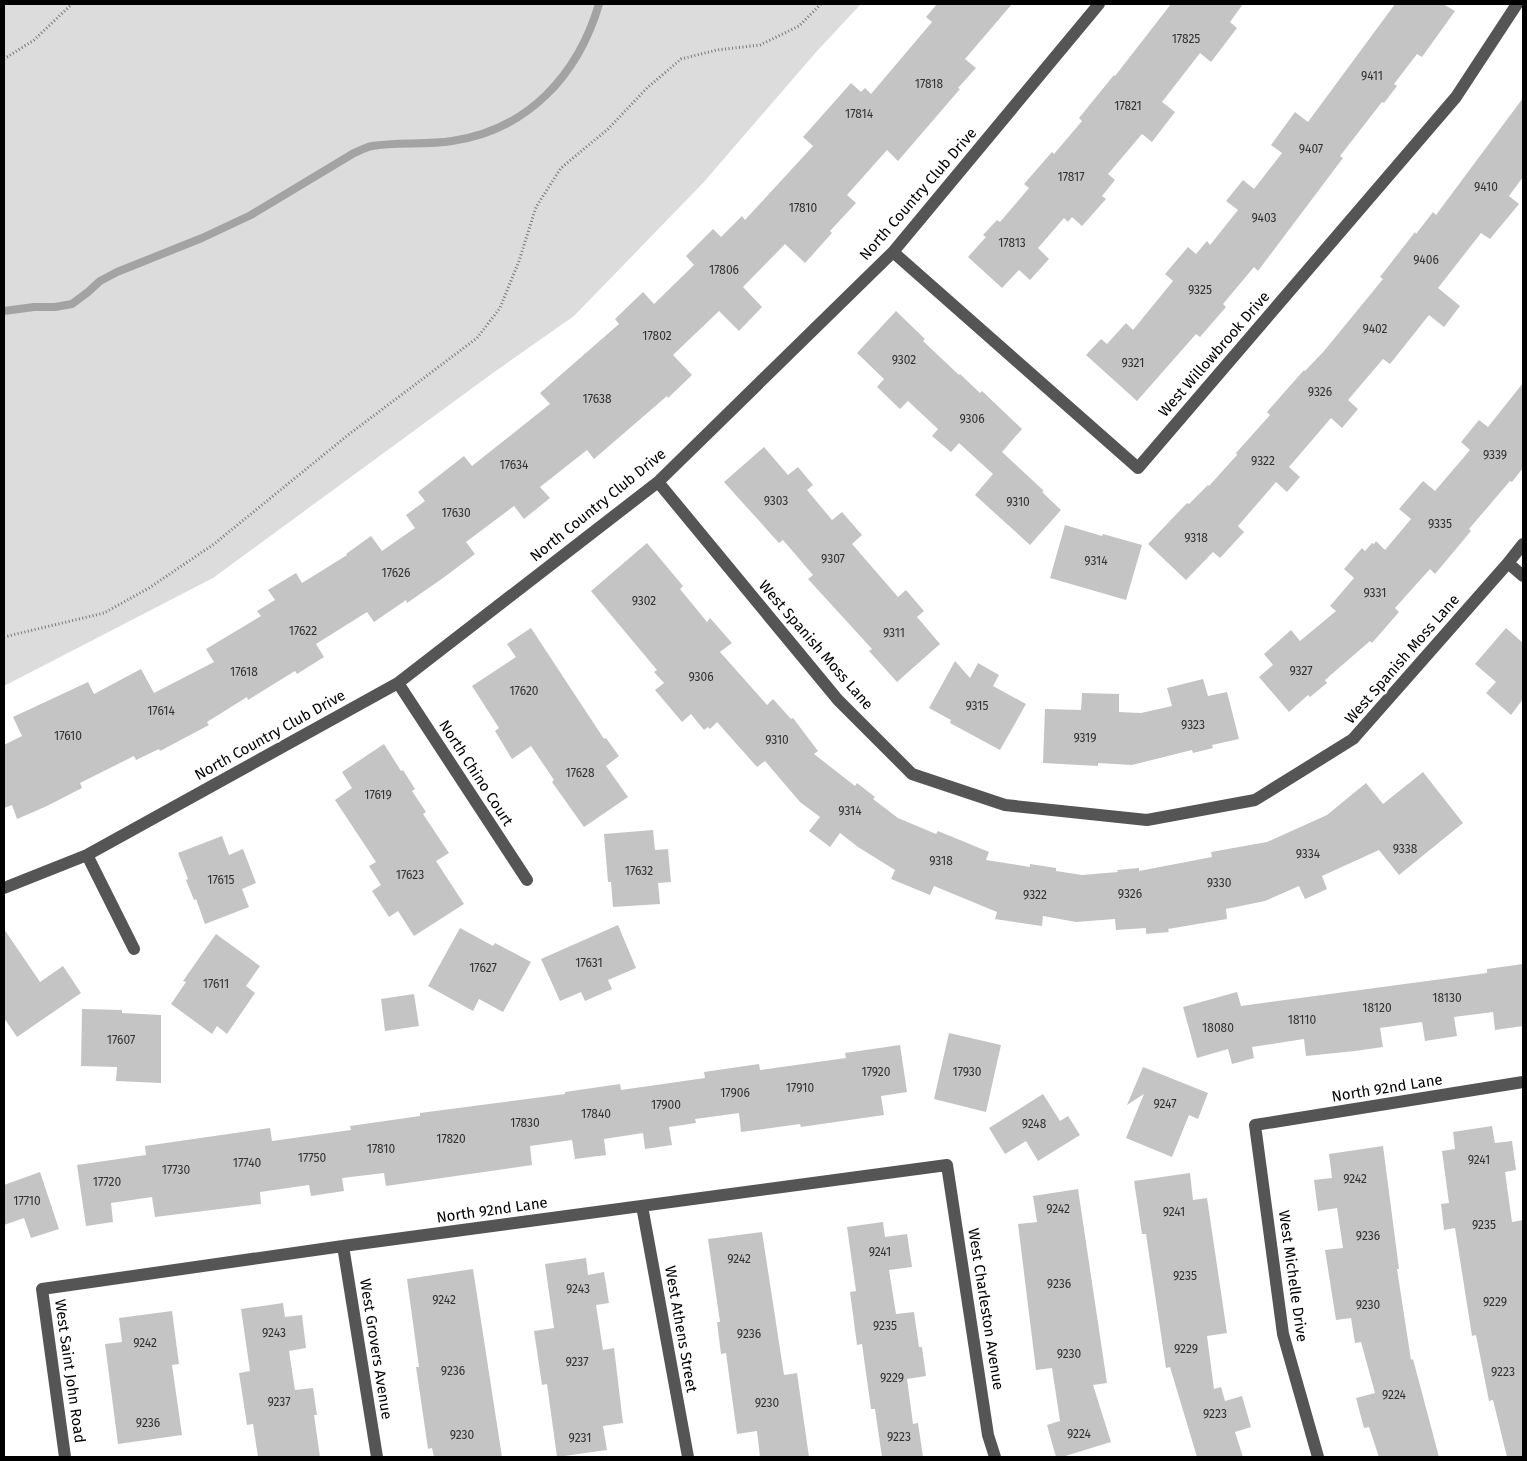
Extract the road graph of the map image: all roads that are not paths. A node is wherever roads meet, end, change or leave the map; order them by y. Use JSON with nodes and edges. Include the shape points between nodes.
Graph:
{"nodes":[{"id":1,"x":1099,"y":4,"type":"edge"},
{"id":2,"x":1517,"y":4,"type":"edge"},
{"id":3,"x":893,"y":252,"type":"junction"},
{"id":4,"x":658,"y":482,"type":"junction"},
{"id":5,"x":1523,"y":544,"type":"edge"},
{"id":6,"x":1508,"y":563,"type":"junction"},
{"id":7,"x":1523,"y":576,"type":"edge"},
{"id":8,"x":398,"y":683,"type":"junction"},
{"id":9,"x":87,"y":855,"type":"junction"},
{"id":10,"x":527,"y":880,"type":"dead end"},
{"id":11,"x":4,"y":888,"type":"edge"},
{"id":12,"x":134,"y":949,"type":"dead end"},
{"id":13,"x":1523,"y":1082,"type":"edge"},
{"id":14,"x":1255,"y":1125,"type":"joint"},
{"id":15,"x":947,"y":1165,"type":"joint"},
{"id":16,"x":642,"y":1206,"type":"junction"},
{"id":17,"x":343,"y":1246,"type":"junction"},
{"id":18,"x":42,"y":1289,"type":"joint"},
{"id":19,"x":65,"y":1457,"type":"edge"},
{"id":20,"x":377,"y":1457,"type":"edge"},
{"id":21,"x":688,"y":1457,"type":"edge"},
{"id":22,"x":995,"y":1457,"type":"edge"},
{"id":23,"x":1318,"y":1457,"type":"edge"}],
"edges":[{"from":1,"to":3,"type":"street","name":"North Country Club Drive"},
{"from":2,"to":3,"type":"street","name":"West Willowbrook Drive","via":[[1456,97],[1138,468]]},
{"from":3,"to":4,"type":"street","name":"North Country Club Drive"},
{"from":4,"to":6,"type":"street","name":"West Spanish Moss Lane","via":[[838,700],[912,774],[1005,805],[1147,820],[1255,800],[1353,739]]},
{"from":4,"to":8,"type":"street","name":"North Country Club Drive"},
{"from":5,"to":6,"type":"street","name":"West Spanish Moss Lane"},
{"from":6,"to":7,"type":"street"},
{"from":8,"to":9,"type":"street","name":"North Country Club Drive"},
{"from":8,"to":10,"type":"street","name":"North Chino Court"},
{"from":9,"to":11,"type":"street","name":"North Country Club Drive"},
{"from":9,"to":12,"type":"street"},
{"from":13,"to":14,"type":"street","name":"North 92nd Lane"},
{"from":14,"to":23,"type":"street","name":"West Michelle Drive","via":[[1283,1334]]},
{"from":15,"to":16,"type":"street","name":"North 92nd Lane"},
{"from":15,"to":22,"type":"street","name":"West Charleston Avenue","via":[[988,1435]]},
{"from":16,"to":17,"type":"street","name":"North 92nd Lane"},
{"from":16,"to":21,"type":"street","name":"West Athens Street"},
{"from":17,"to":18,"type":"street","name":"North 92nd Lane"},
{"from":17,"to":20,"type":"street","name":"West Grovers Avenue"},
{"from":18,"to":19,"type":"street","name":"West Saint John Road"}]}
